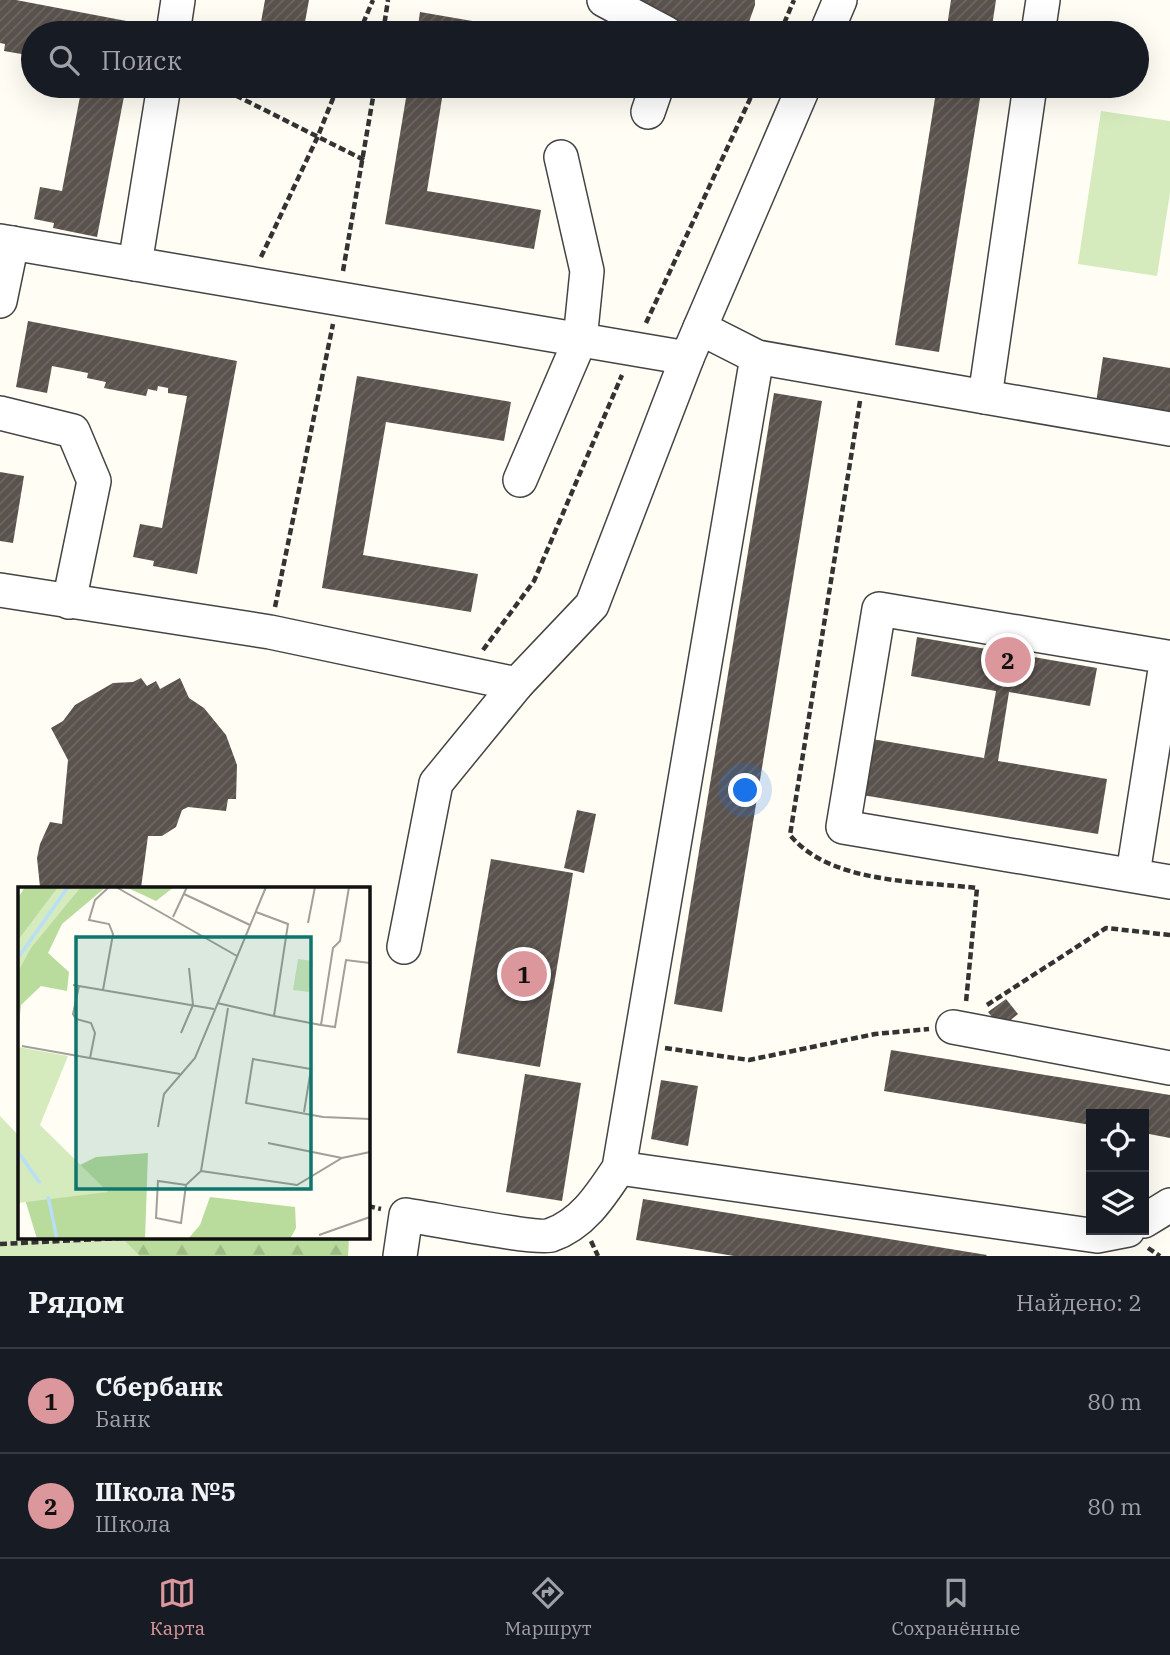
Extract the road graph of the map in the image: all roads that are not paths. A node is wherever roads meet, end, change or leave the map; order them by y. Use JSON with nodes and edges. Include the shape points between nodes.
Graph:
{"nodes":[{"id":1,"x":178,"y":0,"type":"edge"},
{"id":2,"x":840,"y":0,"type":"edge"},
{"id":3,"x":1043,"y":0,"type":"edge"},
{"id":4,"x":601,"y":6,"type":"edge"},
{"id":5,"x":175,"y":21,"type":"edge"},
{"id":6,"x":637,"y":21,"type":"edge"},
{"id":7,"x":831,"y":21,"type":"edge"},
{"id":8,"x":1040,"y":21,"type":"edge"},
{"id":9,"x":162,"y":98,"type":"edge"},
{"id":10,"x":790,"y":98,"type":"edge"},
{"id":11,"x":1028,"y":98,"type":"edge"},
{"id":12,"x":561,"y":157,"type":"dead end"},
{"id":13,"x":6,"y":242,"type":"edge"},
{"id":14,"x":135,"y":264,"type":"junction"},
{"id":15,"x":0,"y":301,"type":"edge"},
{"id":16,"x":700,"y":328,"type":"junction"},
{"id":17,"x":580,"y":340,"type":"junction"},
{"id":18,"x":757,"y":357,"type":"junction"},
{"id":19,"x":687,"y":358,"type":"junction"},
{"id":20,"x":985,"y":397,"type":"junction"},
{"id":21,"x":0,"y":413,"type":"edge"},
{"id":22,"x":1170,"y":429,"type":"edge"},
{"id":23,"x":520,"y":480,"type":"dead end"},
{"id":24,"x":0,"y":590,"type":"edge"},
{"id":25,"x":69,"y":602,"type":"junction"},
{"id":26,"x":517,"y":684,"type":"junction"},
{"id":27,"x":1133,"y":874,"type":"junction"},
{"id":28,"x":1170,"y":883,"type":"edge"},
{"id":29,"x":404,"y":947,"type":"dead end"},
{"id":30,"x":953,"y":1027,"type":"road end"},
{"id":31,"x":1170,"y":1068,"type":"edge"},
{"id":32,"x":619,"y":1168,"type":"junction"},
{"id":33,"x":1170,"y":1205,"type":"edge"},
{"id":34,"x":1149,"y":1218,"type":"edge"},
{"id":35,"x":1086,"y":1234,"type":"edge"},
{"id":36,"x":546,"y":1246,"type":"edge"},
{"id":37,"x":400,"y":1256,"type":"edge"}],
"edges":[{"from":1,"to":5,"type":"street"},
{"from":2,"to":7,"type":"street"},
{"from":3,"to":8,"type":"street"},
{"from":4,"to":6,"type":"street"},
{"from":9,"to":14,"type":"street"},
{"from":10,"to":16,"type":"street"},
{"from":11,"to":20,"type":"street"},
{"from":12,"to":17,"type":"street","via":[[587,271]]},
{"from":13,"to":14,"type":"street"},
{"from":13,"to":15,"type":"street"},
{"from":14,"to":17,"type":"street"},
{"from":16,"to":18,"type":"street"},
{"from":16,"to":19,"type":"street"},
{"from":17,"to":19,"type":"street"},
{"from":17,"to":23,"type":"street"},
{"from":18,"to":20,"type":"street"},
{"from":18,"to":32,"type":"street"},
{"from":19,"to":26,"type":"street","via":[[592,606]]},
{"from":20,"to":22,"type":"street"},
{"from":21,"to":25,"type":"street","via":[[73,431],[94,481]]},
{"from":24,"to":25,"type":"street"},
{"from":25,"to":26,"type":"street","via":[[270,632]]},
{"from":26,"to":29,"type":"street","via":[[436,783]]},
{"from":27,"to":27,"type":"street","via":[[843,827],[879,609],[1167,657]]},
{"from":27,"to":28,"type":"street"},
{"from":30,"to":31,"type":"street"},
{"from":32,"to":35,"type":"street"},
{"from":32,"to":36,"type":"street","via":[[599,1199]]},
{"from":33,"to":34,"type":"street"},
{"from":36,"to":37,"type":"street","via":[[406,1215]]}]}
